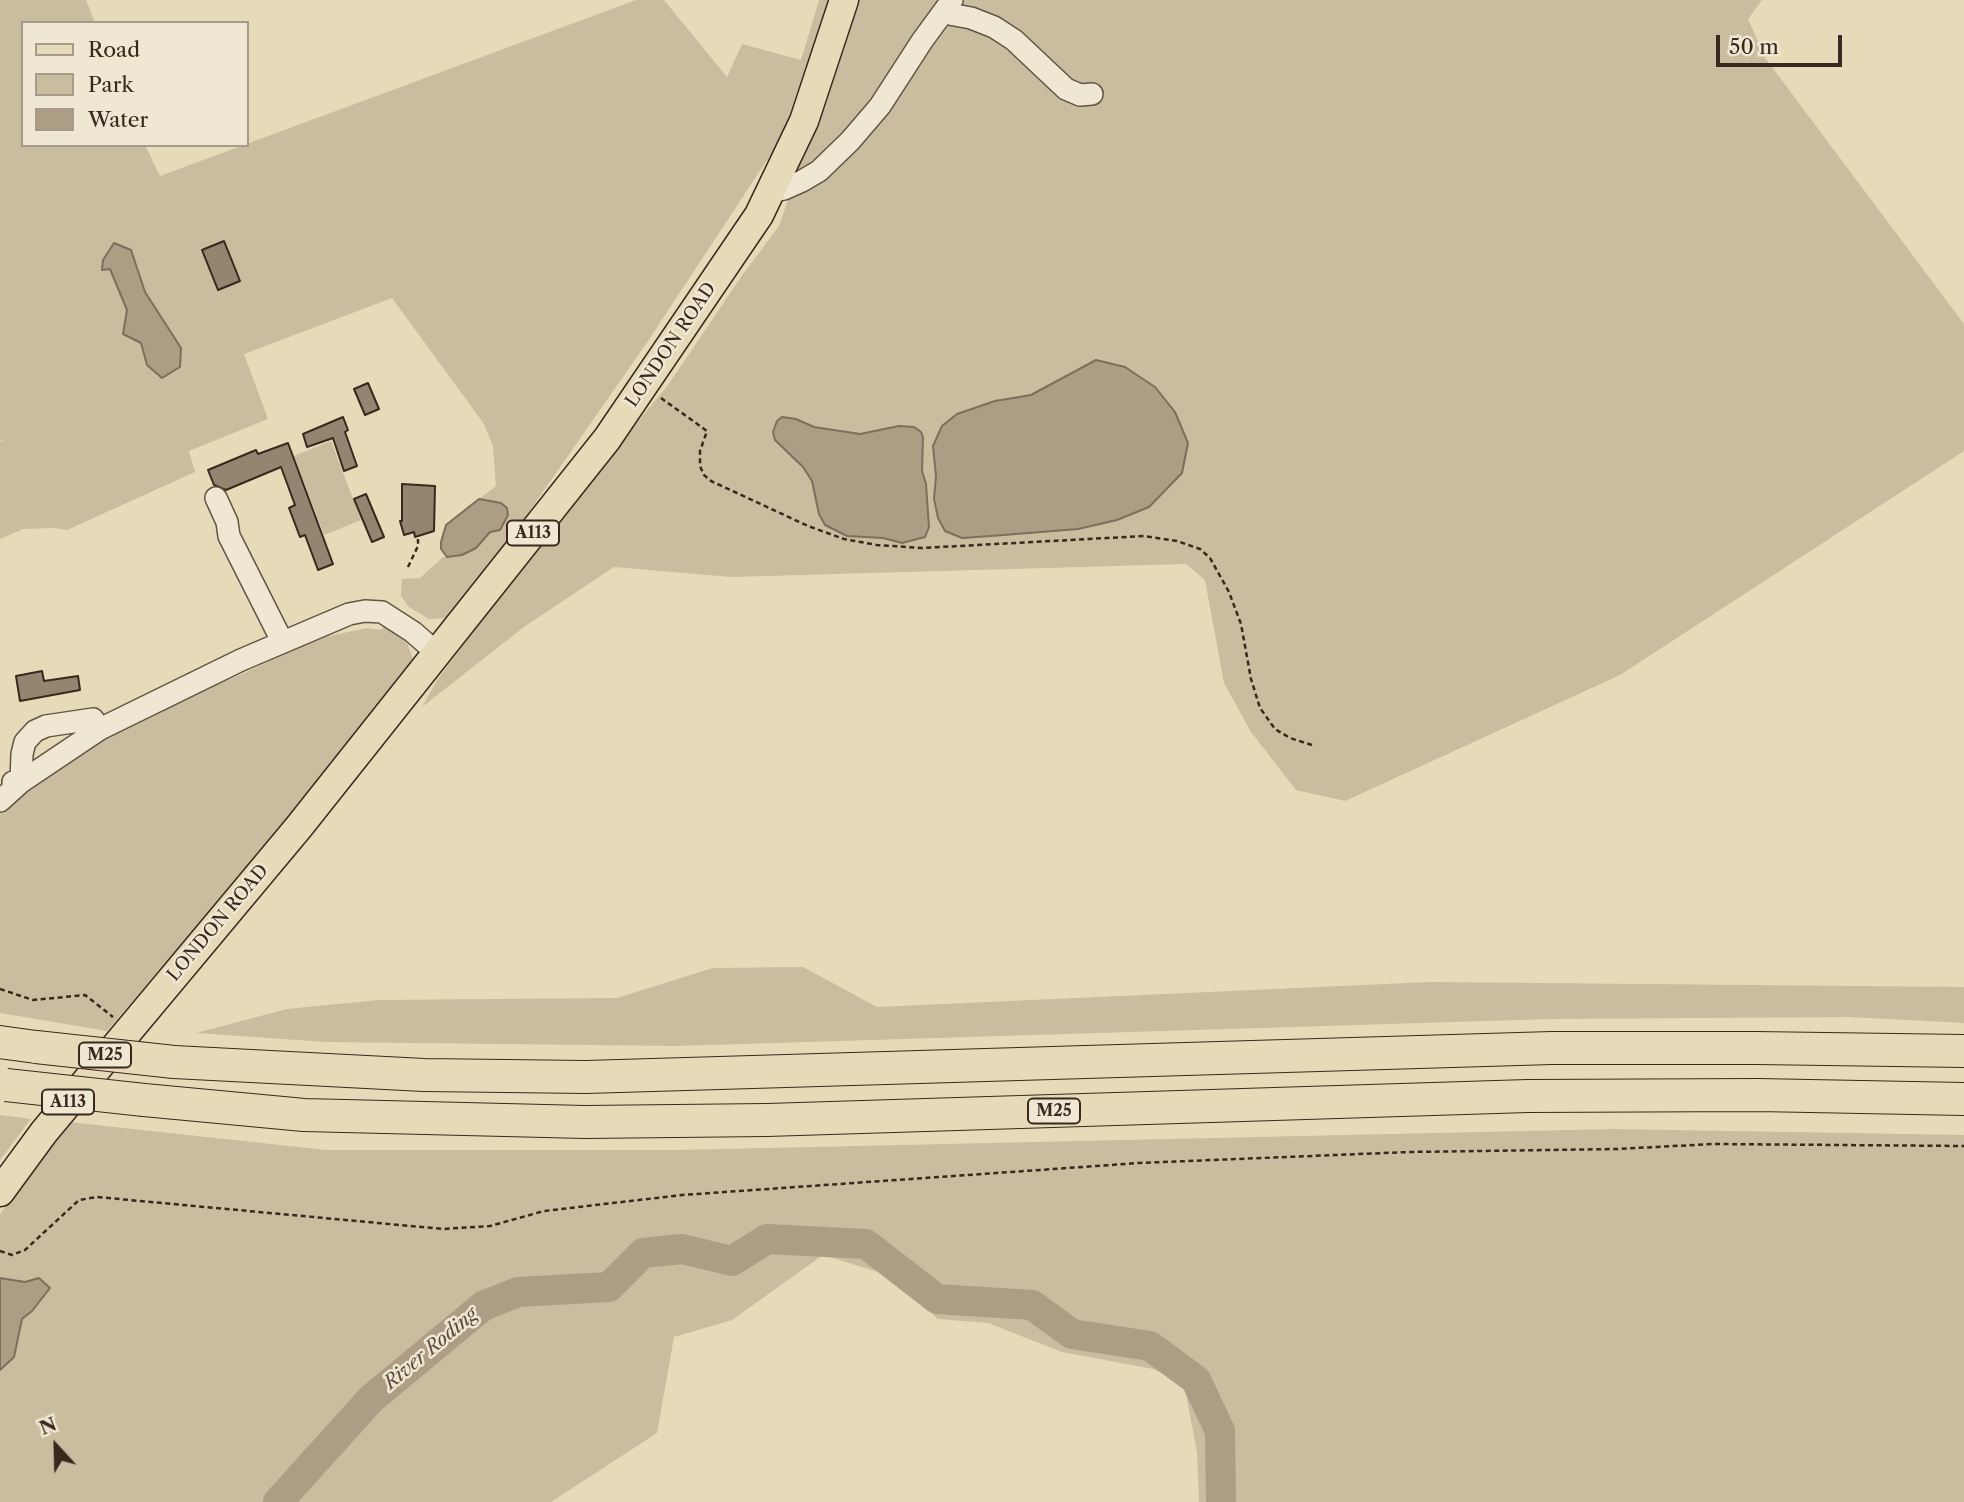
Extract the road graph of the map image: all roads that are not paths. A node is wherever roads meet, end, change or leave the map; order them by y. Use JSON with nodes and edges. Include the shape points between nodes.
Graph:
{"nodes":[{"id":1,"x":844,"y":0,"type":"edge"},
{"id":2,"x":948,"y":6,"type":"edge"},
{"id":3,"x":1092,"y":94,"type":"dead end"},
{"id":4,"x":771,"y":191,"type":"junction"},
{"id":5,"x":216,"y":498,"type":"dead end"},
{"id":6,"x":282,"y":641,"type":"junction"},
{"id":7,"x":438,"y":654,"type":"junction"},
{"id":8,"x":100,"y":729,"type":"junction"},
{"id":9,"x":11,"y":782,"type":"edge"},
{"id":10,"x":0,"y":801,"type":"edge"},
{"id":11,"x":0,"y":1042,"type":"edge"},
{"id":12,"x":1964,"y":1051,"type":"edge"},
{"id":13,"x":3,"y":1084,"type":"edge"},
{"id":14,"x":1964,"y":1099,"type":"edge"},
{"id":15,"x":0,"y":1192,"type":"edge"}],
"edges":[{"from":1,"to":4,"type":"main road","name":"LONDON ROAD","number":"A113","via":[[804,121]]},
{"from":2,"to":3,"type":"street","via":[[1014,40],[1066,89]]},
{"from":2,"to":4,"type":"street","via":[[880,106],[850,141],[819,171]]},
{"from":4,"to":7,"type":"main road","name":"LONDON ROAD","number":"A113","via":[[607,439]]},
{"from":5,"to":6,"type":"street","via":[[229,536]]},
{"from":6,"to":7,"type":"street","via":[[349,614],[382,612]]},
{"from":6,"to":8,"type":"street"},
{"from":7,"to":15,"type":"main road","name":"LONDON ROAD","number":"A113","via":[[44,1132]]},
{"from":8,"to":9,"type":"street"},
{"from":8,"to":9,"type":"street","via":[[93,719],[34,731],[25,742]]},
{"from":9,"to":10,"type":"street"},
{"from":11,"to":12,"type":"highway","number":"M25","bridge":true,"via":[[174,1062],[424,1075],[586,1077],[1539,1048]]},
{"from":13,"to":14,"type":"highway","number":"M25","bridge":true,"via":[[304,1115],[585,1122],[1528,1096]]}]}
